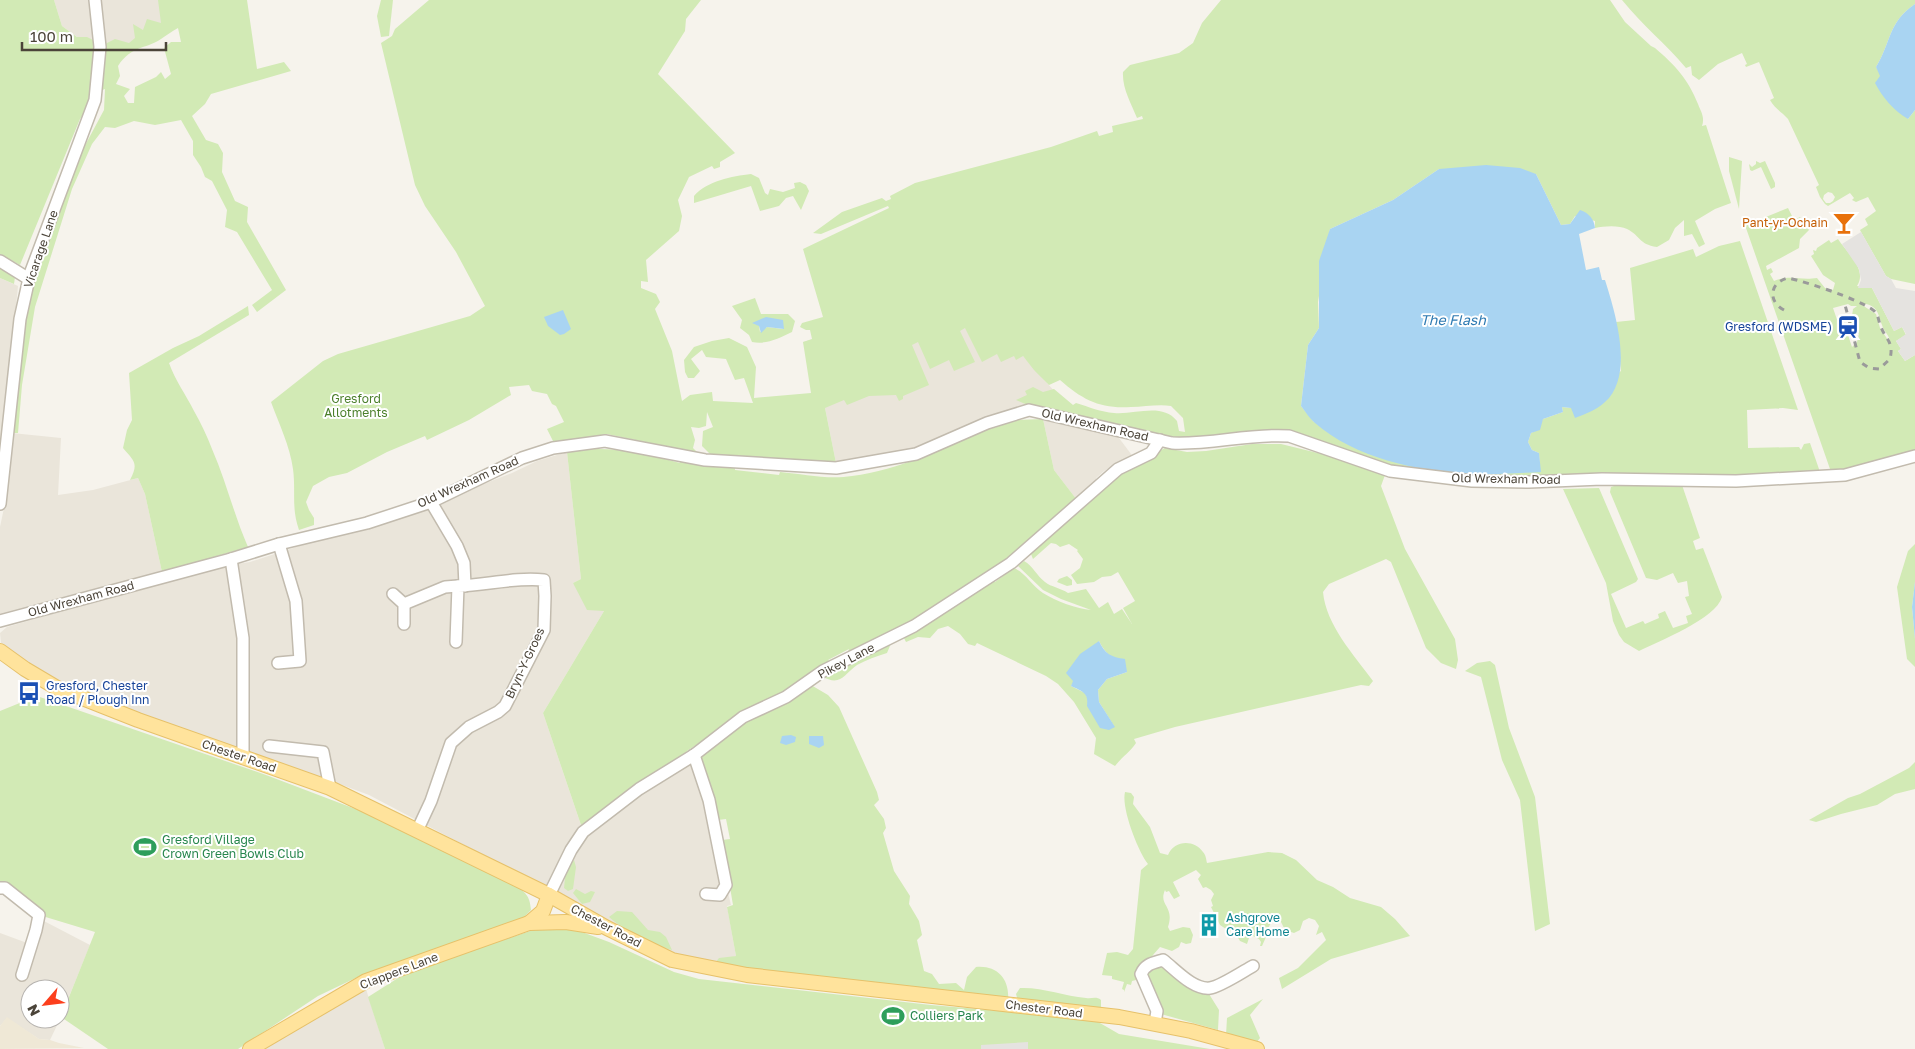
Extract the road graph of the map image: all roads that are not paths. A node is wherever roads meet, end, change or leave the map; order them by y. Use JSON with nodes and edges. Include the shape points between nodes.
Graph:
{"nodes":[{"id":1,"x":95,"y":0,"type":"edge"},
{"id":2,"x":0,"y":261,"type":"edge"},
{"id":3,"x":29,"y":279,"type":"junction"},
{"id":4,"x":1160,"y":440,"type":"junction"},
{"id":5,"x":1915,"y":456,"type":"edge"},
{"id":6,"x":431,"y":502,"type":"junction"},
{"id":7,"x":0,"y":504,"type":"edge"},
{"id":8,"x":279,"y":544,"type":"junction"},
{"id":9,"x":232,"y":559,"type":"junction"},
{"id":10,"x":461,"y":586,"type":"junction"},
{"id":11,"x":392,"y":594,"type":"dead end"},
{"id":12,"x":404,"y":604,"type":"junction"},
{"id":13,"x":0,"y":621,"type":"edge"},
{"id":14,"x":404,"y":624,"type":"dead end"},
{"id":15,"x":456,"y":642,"type":"dead end"},
{"id":16,"x":0,"y":651,"type":"edge"},
{"id":17,"x":278,"y":663,"type":"dead end"},
{"id":18,"x":269,"y":746,"type":"dead end"},
{"id":19,"x":694,"y":755,"type":"junction"},
{"id":20,"x":243,"y":758,"type":"junction"},
{"id":21,"x":330,"y":788,"type":"junction"},
{"id":22,"x":417,"y":830,"type":"junction"},
{"id":23,"x":0,"y":888,"type":"edge"},
{"id":24,"x":706,"y":894,"type":"dead end"},
{"id":25,"x":549,"y":895,"type":"junction"},
{"id":26,"x":529,"y":923,"type":"junction"},
{"id":27,"x":607,"y":928,"type":"junction"},
{"id":28,"x":1253,"y":966,"type":"dead end"},
{"id":29,"x":22,"y":975,"type":"dead end"},
{"id":30,"x":1154,"y":1023,"type":"junction"},
{"id":31,"x":250,"y":1049,"type":"edge"},
{"id":32,"x":1257,"y":1049,"type":"edge"}],
"edges":[{"from":1,"to":3,"type":"street","name":"Vicarage Lane","via":[[100,46],[95,100]]},
{"from":2,"to":3,"type":"street"},
{"from":3,"to":7,"type":"street","name":"Vicarage Lane","via":[[20,319]]},
{"from":4,"to":5,"type":"street","name":"Old Wrexham Road","via":[[1192,444],[1289,436],[1390,471],[1472,481],[1736,480],[1845,475]]},
{"from":4,"to":6,"type":"street","name":"Old Wrexham Road","via":[[1030,410],[987,423],[916,454],[836,468],[705,460],[605,442],[553,448],[522,458]]},
{"from":4,"to":19,"type":"street","name":"Pikey Lane","via":[[1151,453],[1118,469],[1011,563],[914,626],[823,671],[786,697],[743,717]]},
{"from":6,"to":8,"type":"street","name":"Old Wrexham Road","via":[[367,523]]},
{"from":6,"to":10,"type":"street","via":[[464,563]]},
{"from":8,"to":9,"type":"street","name":"Old Wrexham Road"},
{"from":8,"to":17,"type":"street","via":[[296,602],[300,661]]},
{"from":9,"to":13,"type":"street","name":"Old Wrexham Road"},
{"from":9,"to":20,"type":"street","via":[[243,638]]},
{"from":10,"to":12,"type":"street","via":[[445,587]]},
{"from":10,"to":15,"type":"street"},
{"from":10,"to":22,"type":"street","name":"Bryn-Y-Groes","via":[[544,580],[544,630],[505,706],[469,727],[451,743]]},
{"from":11,"to":12,"type":"street"},
{"from":12,"to":14,"type":"street"},
{"from":16,"to":20,"type":"main road","name":"Chester Road","via":[[58,688]]},
{"from":18,"to":21,"type":"street","via":[[323,752]]},
{"from":19,"to":24,"type":"street","via":[[709,800],[726,886],[720,895]]},
{"from":19,"to":25,"type":"street","name":"Pikey Lane","via":[[639,789],[583,832]]},
{"from":20,"to":21,"type":"main road","name":"Chester Road"},
{"from":21,"to":22,"type":"main road","name":"Chester Road"},
{"from":22,"to":25,"type":"main road","name":"Chester Road"},
{"from":23,"to":29,"type":"street","via":[[5,888],[39,915]]},
{"from":25,"to":26,"type":"main road","name":"Clappers Lane","via":[[543,911]]},
{"from":25,"to":27,"type":"main road","name":"Chester Road"},
{"from":26,"to":27,"type":"main road","name":"Clappers Lane","via":[[566,922]]},
{"from":26,"to":31,"type":"main road","name":"Clappers Lane","via":[[366,981]]},
{"from":27,"to":30,"type":"main road","name":"Chester Road","via":[[672,960],[747,975]]},
{"from":28,"to":30,"type":"street","via":[[1211,988],[1192,982],[1163,960],[1148,965],[1141,974],[1157,1011]]},
{"from":30,"to":32,"type":"main road","name":"Chester Road"}]}
